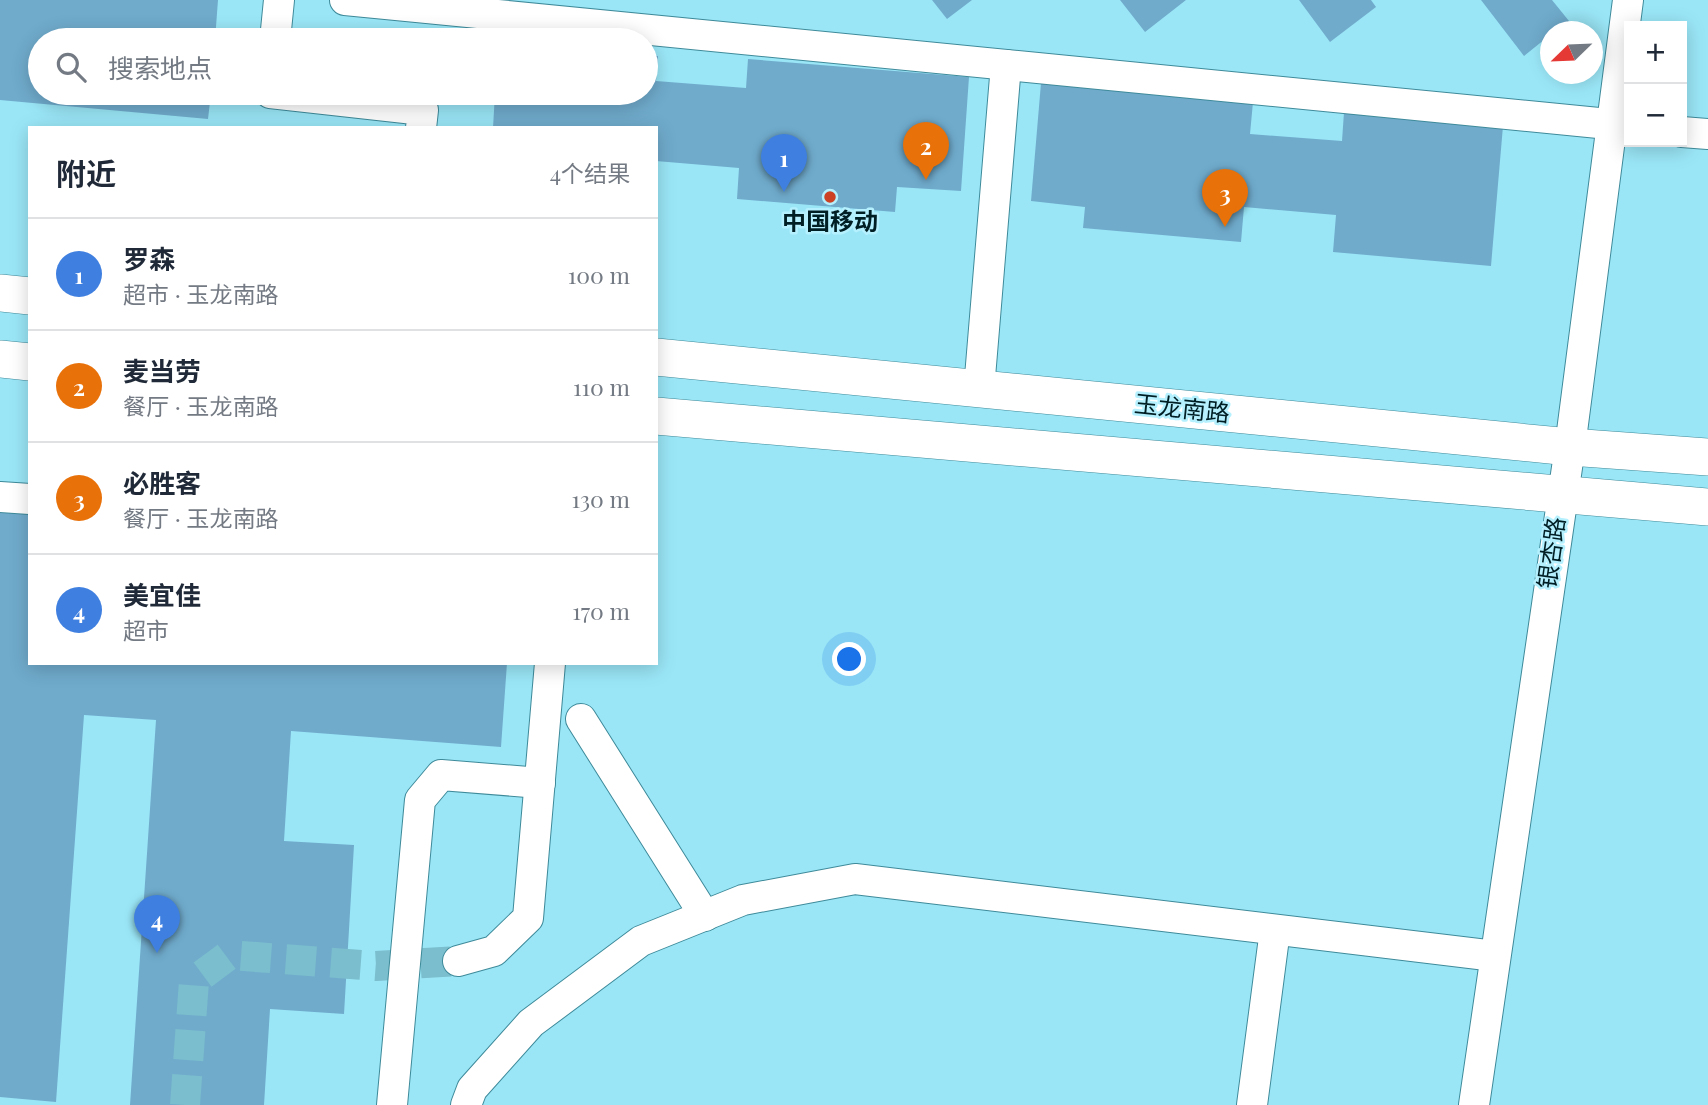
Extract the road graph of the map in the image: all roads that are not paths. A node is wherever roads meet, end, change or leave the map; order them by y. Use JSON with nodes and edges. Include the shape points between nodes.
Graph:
{"nodes":[{"id":1,"x":279,"y":0,"type":"edge"},
{"id":2,"x":345,"y":0,"type":"edge"},
{"id":3,"x":1628,"y":0,"type":"edge"},
{"id":4,"x":276,"y":28,"type":"edge"},
{"id":5,"x":630,"y":28,"type":"edge"},
{"id":6,"x":658,"y":31,"type":"edge"},
{"id":7,"x":1006,"y":65,"type":"junction"},
{"id":8,"x":378,"y":105,"type":"edge"},
{"id":9,"x":421,"y":126,"type":"edge"},
{"id":10,"x":1621,"y":126,"type":"edge"},
{"id":11,"x":1687,"y":132,"type":"edge"},
{"id":12,"x":1708,"y":134,"type":"edge"},
{"id":13,"x":0,"y":293,"type":"edge"},
{"id":14,"x":28,"y":296,"type":"edge"},
{"id":15,"x":658,"y":357,"type":"edge"},
{"id":16,"x":0,"y":359,"type":"edge"},
{"id":17,"x":28,"y":362,"type":"edge"},
{"id":18,"x":979,"y":389,"type":"junction"},
{"id":19,"x":658,"y":416,"type":"edge"},
{"id":20,"x":1570,"y":447,"type":"junction"},
{"id":21,"x":1708,"y":457,"type":"edge"},
{"id":22,"x":1560,"y":495,"type":"junction"},
{"id":23,"x":0,"y":497,"type":"edge"},
{"id":24,"x":28,"y":499,"type":"edge"},
{"id":25,"x":1708,"y":506,"type":"edge"},
{"id":26,"x":550,"y":665,"type":"edge"},
{"id":27,"x":581,"y":719,"type":"dead end"},
{"id":28,"x":540,"y":783,"type":"junction"},
{"id":29,"x":705,"y":916,"type":"junction"},
{"id":30,"x":1275,"y":930,"type":"junction"},
{"id":31,"x":1495,"y":957,"type":"junction"},
{"id":32,"x":458,"y":961,"type":"tunnel mouth"},
{"id":33,"x":392,"y":1105,"type":"edge"},
{"id":34,"x":466,"y":1105,"type":"edge"},
{"id":35,"x":1252,"y":1105,"type":"edge"},
{"id":36,"x":1474,"y":1105,"type":"edge"}],
"edges":[{"from":1,"to":4,"type":"street"},
{"from":2,"to":5,"type":"street"},
{"from":3,"to":10,"type":"street","name":"银杏路"},
{"from":6,"to":7,"type":"street"},
{"from":7,"to":10,"type":"street"},
{"from":7,"to":18,"type":"street"},
{"from":8,"to":9,"type":"street","via":[[423,110]]},
{"from":10,"to":20,"type":"street","name":"银杏路"},
{"from":11,"to":12,"type":"street"},
{"from":13,"to":14,"type":"main road"},
{"from":15,"to":18,"type":"main road","name":"玉龙南路"},
{"from":16,"to":17,"type":"main road"},
{"from":18,"to":20,"type":"main road","name":"玉龙南路"},
{"from":19,"to":22,"type":"main road"},
{"from":20,"to":21,"type":"main road","name":"玉龙南路"},
{"from":20,"to":22,"type":"street","name":"银杏路"},
{"from":22,"to":25,"type":"main road"},
{"from":22,"to":31,"type":"street","name":"银杏路"},
{"from":23,"to":24,"type":"street"},
{"from":26,"to":28,"type":"street"},
{"from":27,"to":29,"type":"street"},
{"from":28,"to":32,"type":"street","via":[[528,918],[494,951]]},
{"from":28,"to":33,"type":"street","via":[[442,775],[420,800]]},
{"from":29,"to":30,"type":"street","via":[[743,900],[855,879]]},
{"from":29,"to":34,"type":"street","via":[[641,941],[531,1023],[472,1089]]},
{"from":30,"to":31,"type":"street"},
{"from":30,"to":35,"type":"street"},
{"from":31,"to":36,"type":"street","name":"银杏路"}]}
